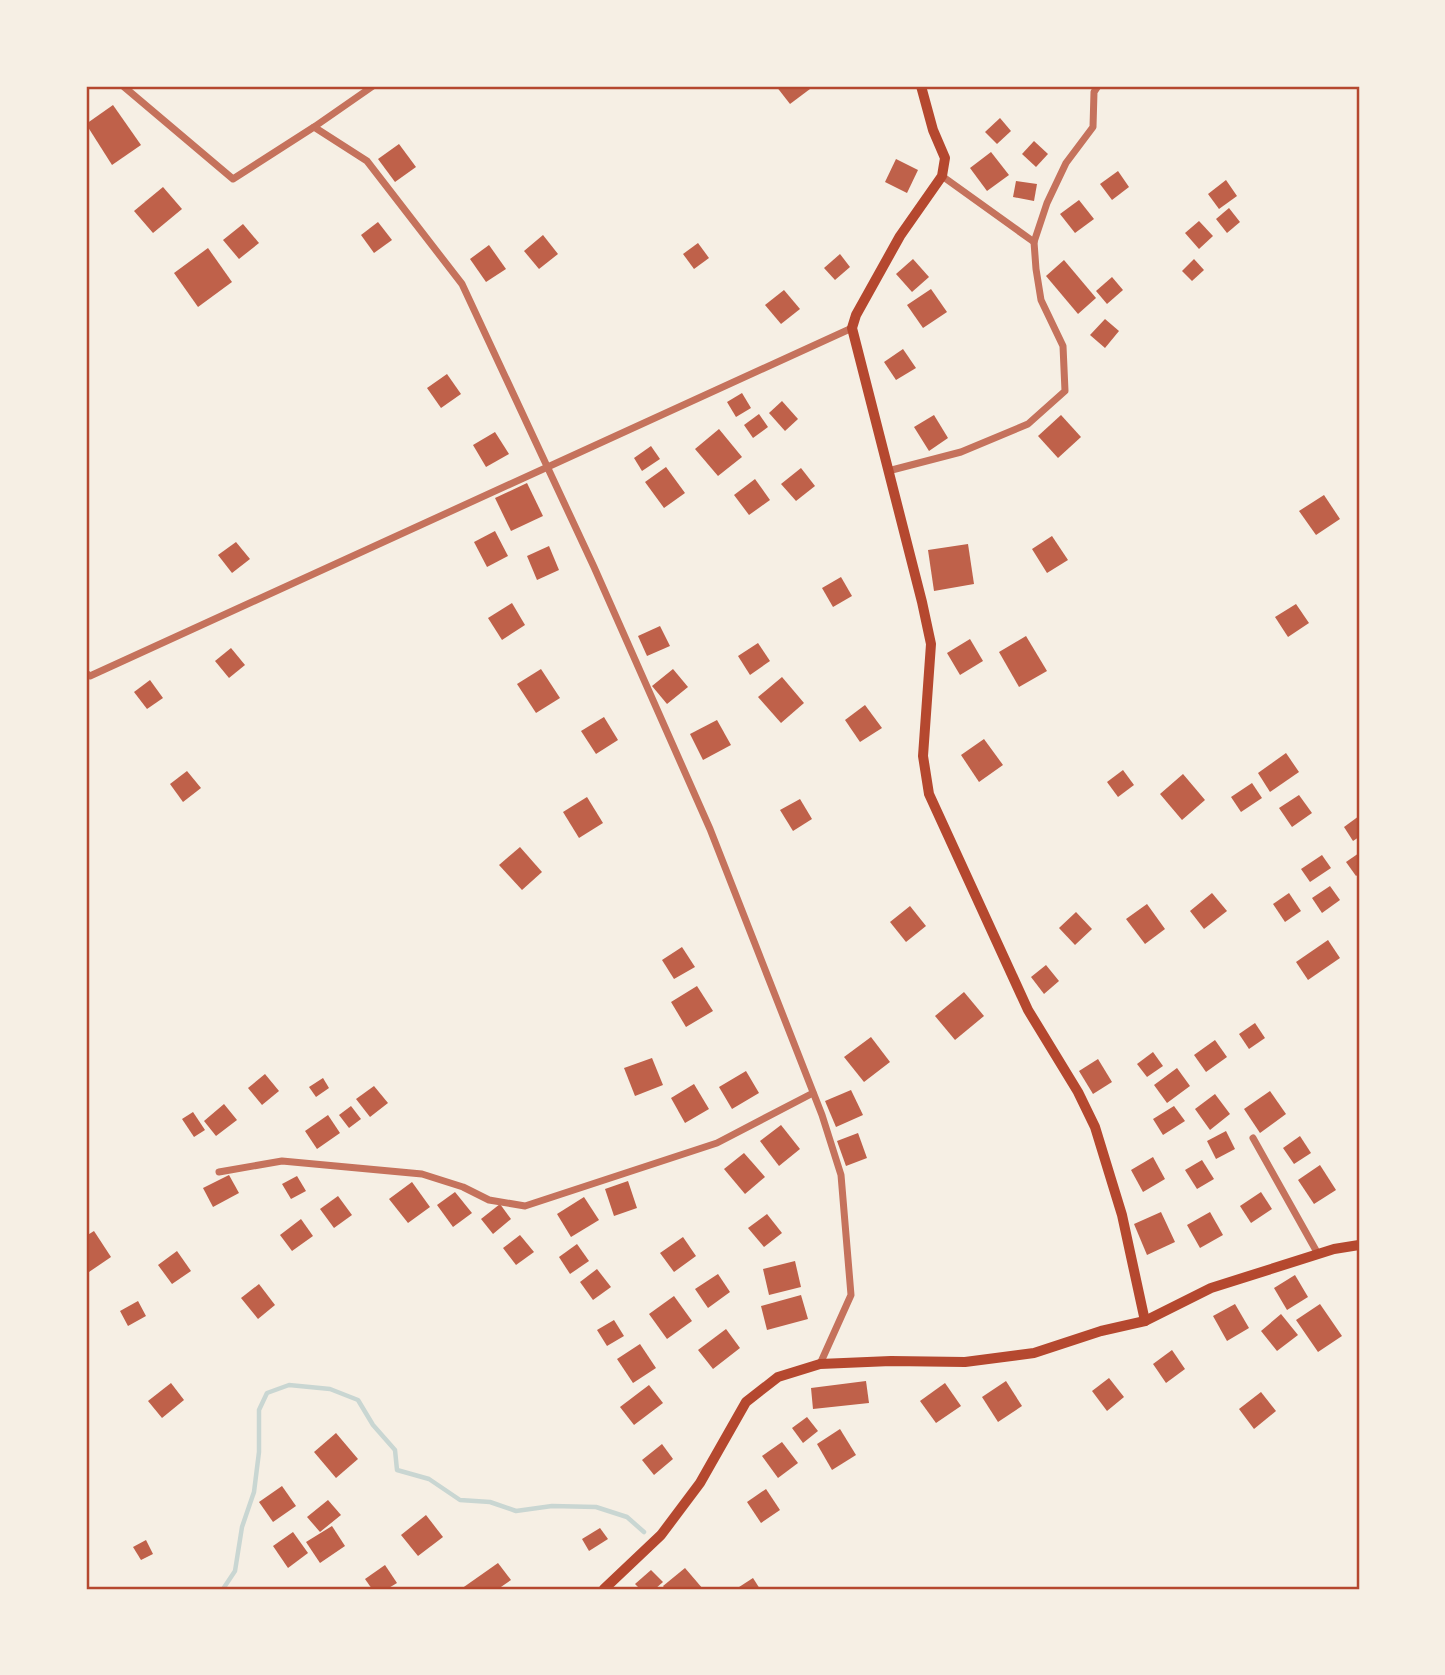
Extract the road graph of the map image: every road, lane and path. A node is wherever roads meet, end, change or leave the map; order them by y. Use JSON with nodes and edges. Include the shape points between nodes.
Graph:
{"nodes":[{"id":1,"x":123,"y":86,"type":"edge"},
{"id":2,"x":373,"y":86,"type":"edge"},
{"id":3,"x":921,"y":86,"type":"edge"},
{"id":4,"x":1098,"y":86,"type":"edge"},
{"id":5,"x":314,"y":127,"type":"junction"},
{"id":6,"x":942,"y":176,"type":"junction"},
{"id":7,"x":1034,"y":242,"type":"junction"},
{"id":8,"x":852,"y":328,"type":"junction"},
{"id":9,"x":546,"y":468,"type":"junction"},
{"id":10,"x":888,"y":471,"type":"junction"},
{"id":11,"x":86,"y":673,"type":"edge"},
{"id":12,"x":813,"y":1093,"type":"junction"},
{"id":13,"x":1253,"y":1138,"type":"dead end"},
{"id":14,"x":219,"y":1172,"type":"dead end"},
{"id":15,"x":1359,"y":1245,"type":"edge"},
{"id":16,"x":1318,"y":1254,"type":"junction"},
{"id":17,"x":1145,"y":1321,"type":"junction"},
{"id":18,"x":820,"y":1364,"type":"junction"},
{"id":19,"x":604,"y":1589,"type":"edge"}],
"edges":[{"from":1,"to":5,"type":"street","via":[[233,180]]},
{"from":2,"to":5,"type":"street"},
{"from":3,"to":6,"type":"main road","via":[[945,158]]},
{"from":4,"to":7,"type":"street","via":[[1093,127],[1066,163]]},
{"from":5,"to":9,"type":"street","via":[[367,161],[462,284]]},
{"from":6,"to":7,"type":"street"},
{"from":6,"to":8,"type":"main road","via":[[900,236]]},
{"from":7,"to":10,"type":"street","via":[[1041,300],[1063,346],[1066,391],[1028,424],[961,452]]},
{"from":8,"to":9,"type":"street"},
{"from":8,"to":10,"type":"main road"},
{"from":9,"to":11,"type":"street","via":[[90,676]]},
{"from":9,"to":12,"type":"street","via":[[710,829]]},
{"from":10,"to":17,"type":"main road","via":[[931,644],[923,756],[929,794],[1028,1010],[1095,1128],[1122,1215]]},
{"from":12,"to":14,"type":"street","via":[[717,1143],[525,1206],[489,1200],[422,1174],[282,1161]]},
{"from":12,"to":18,"type":"street","via":[[841,1175],[851,1296]]},
{"from":13,"to":16,"type":"street"},
{"from":15,"to":16,"type":"main road"},
{"from":16,"to":17,"type":"main road","via":[[1211,1288]]},
{"from":17,"to":18,"type":"main road","via":[[1034,1353],[965,1362]]},
{"from":18,"to":19,"type":"main road","via":[[778,1377],[746,1402],[700,1483],[661,1535]]}]}
